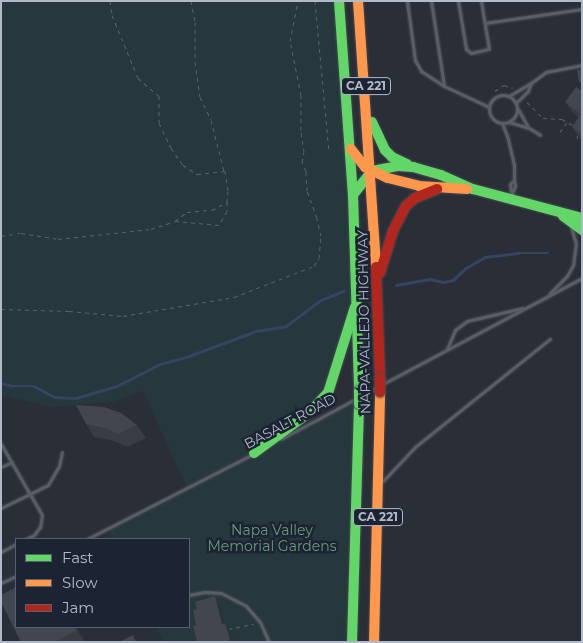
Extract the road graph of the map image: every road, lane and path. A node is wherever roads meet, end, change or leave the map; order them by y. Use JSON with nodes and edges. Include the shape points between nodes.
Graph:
{"nodes":[{"id":1,"x":110,"y":1,"type":"edge"},
{"id":2,"x":191,"y":1,"type":"edge"},
{"id":3,"x":298,"y":1,"type":"edge"},
{"id":4,"x":315,"y":1,"type":"edge"},
{"id":5,"x":339,"y":1,"type":"edge"},
{"id":6,"x":358,"y":1,"type":"edge"},
{"id":7,"x":407,"y":1,"type":"edge"},
{"id":8,"x":431,"y":1,"type":"edge"},
{"id":9,"x":458,"y":1,"type":"edge"},
{"id":10,"x":481,"y":1,"type":"edge"},
{"id":11,"x":582,"y":9,"type":"edge"},
{"id":12,"x":485,"y":23,"type":"junction"},
{"id":13,"x":582,"y":65,"type":"edge"},
{"id":14,"x":531,"y":83,"type":"junction"},
{"id":15,"x":444,"y":86,"type":"junction"},
{"id":16,"x":515,"y":90,"type":"dead end"},
{"id":17,"x":495,"y":91,"type":"dead end"},
{"id":18,"x":510,"y":96,"type":"junction"},
{"id":19,"x":525,"y":99,"type":"dead end"},
{"id":20,"x":516,"y":106,"type":"junction"},
{"id":21,"x":489,"y":107,"type":"junction"},
{"id":22,"x":368,"y":110,"type":"junction"},
{"id":23,"x":567,"y":121,"type":"junction"},
{"id":24,"x":502,"y":122,"type":"junction"},
{"id":25,"x":508,"y":122,"type":"junction"},
{"id":26,"x":528,"y":128,"type":"junction"},
{"id":27,"x":574,"y":128,"type":"edge"},
{"id":28,"x":560,"y":132,"type":"dead end"},
{"id":29,"x":577,"y":132,"type":"edge"},
{"id":30,"x":540,"y":136,"type":"dead end"},
{"id":31,"x":578,"y":142,"type":"dead end"},
{"id":32,"x":351,"y":148,"type":"junction"},
{"id":33,"x":328,"y":152,"type":"dead end"},
{"id":34,"x":413,"y":167,"type":"junction"},
{"id":35,"x":225,"y":171,"type":"junction"},
{"id":36,"x":372,"y":171,"type":"junction"},
{"id":37,"x":451,"y":188,"type":"junction"},
{"id":38,"x":472,"y":189,"type":"junction"},
{"id":39,"x":354,"y":195,"type":"junction"},
{"id":40,"x":511,"y":195,"type":"junction"},
{"id":41,"x":227,"y":202,"type":"junction"},
{"id":42,"x":553,"y":211,"type":"junction"},
{"id":43,"x":582,"y":218,"type":"edge"},
{"id":44,"x":176,"y":221,"type":"junction"},
{"id":45,"x":582,"y":230,"type":"edge"},
{"id":46,"x":1,"y":236,"type":"edge"},
{"id":47,"x":582,"y":278,"type":"edge"},
{"id":48,"x":377,"y":282,"type":"junction"},
{"id":49,"x":358,"y":296,"type":"junction"},
{"id":50,"x":545,"y":298,"type":"junction"},
{"id":51,"x":526,"y":307,"type":"junction"},
{"id":52,"x":1,"y":309,"type":"edge"},
{"id":53,"x":550,"y":339,"type":"dead end"},
{"id":54,"x":447,"y":350,"type":"junction"},
{"id":55,"x":1,"y":444,"type":"edge"},
{"id":56,"x":62,"y":452,"type":"dead end"},
{"id":57,"x":254,"y":453,"type":"junction"},
{"id":58,"x":12,"y":462,"type":"junction"},
{"id":59,"x":1,"y":467,"type":"edge"},
{"id":60,"x":379,"y":486,"type":"junction"},
{"id":61,"x":30,"y":494,"type":"junction"},
{"id":62,"x":1,"y":508,"type":"edge"},
{"id":63,"x":28,"y":538,"type":"edge"},
{"id":64,"x":89,"y":538,"type":"edge"},
{"id":65,"x":15,"y":545,"type":"edge"},
{"id":66,"x":1,"y":552,"type":"edge"},
{"id":67,"x":15,"y":576,"type":"edge"},
{"id":68,"x":1,"y":583,"type":"edge"},
{"id":69,"x":190,"y":596,"type":"edge"},
{"id":70,"x":260,"y":622,"type":"junction"},
{"id":71,"x":226,"y":629,"type":"edge"},
{"id":72,"x":269,"y":642,"type":"edge"},
{"id":73,"x":352,"y":642,"type":"edge"},
{"id":74,"x":374,"y":642,"type":"edge"}],
"edges":[{"from":1,"to":35,"type":"path","via":[[112,15],[138,78],[158,96],[158,122],[171,148],[183,165],[197,174]]},
{"from":2,"to":35,"type":"path","via":[[200,96],[211,120]]},
{"from":3,"to":52,"type":"path","via":[[290,41],[300,96],[302,162],[321,236],[319,258],[314,266],[234,297],[123,316],[69,310]]},
{"from":4,"to":33,"type":"path"},
{"from":5,"to":32,"type":"main road","name":"NAPA-VALLEJO HIGHWAY","number":"CA 221"},
{"from":6,"to":22,"type":"main road","name":"NAPA-VALLEJO HIGHWAY","number":"CA 221"},
{"from":7,"to":15,"type":"lane","via":[[415,60],[421,71]]},
{"from":8,"to":15,"type":"lane"},
{"from":9,"to":12,"type":"lane","via":[[466,48],[471,53],[489,49]]},
{"from":10,"to":12,"type":"lane"},
{"from":11,"to":12,"type":"lane"},
{"from":13,"to":14,"type":"lane","via":[[546,72]]},
{"from":14,"to":18,"type":"lane"},
{"from":14,"to":20,"type":"lane"},
{"from":15,"to":21,"type":"lane"},
{"from":16,"to":17,"type":"path","via":[[504,85]]},
{"from":18,"to":20,"type":"lane"},
{"from":18,"to":21,"type":"lane","via":[[496,96]]},
{"from":19,"to":23,"type":"path","via":[[543,118]]},
{"from":20,"to":25,"type":"lane","via":[[514,118]]},
{"from":20,"to":26,"type":"lane"},
{"from":21,"to":24,"type":"lane","via":[[491,116]]},
{"from":22,"to":34,"type":"main road","via":[[385,150]]},
{"from":22,"to":36,"type":"main road","name":"NAPA-VALLEJO HIGHWAY","number":"CA 221"},
{"from":23,"to":27,"type":"path"},
{"from":23,"to":28,"type":"path"},
{"from":24,"to":25,"type":"lane"},
{"from":24,"to":40,"type":"lane","via":[[514,164],[515,186]]},
{"from":25,"to":26,"type":"lane"},
{"from":26,"to":30,"type":"lane"},
{"from":29,"to":31,"type":"path"},
{"from":32,"to":36,"type":"main road"},
{"from":32,"to":39,"type":"main road","name":"NAPA-VALLEJO HIGHWAY","number":"CA 221"},
{"from":34,"to":36,"type":"main road"},
{"from":34,"to":38,"type":"main road"},
{"from":35,"to":41,"type":"path"},
{"from":36,"to":37,"type":"main road","via":[[404,182]]},
{"from":36,"to":39,"type":"main road"},
{"from":36,"to":48,"type":"main road","name":"NAPA-VALLEJO HIGHWAY","number":"CA 221"},
{"from":37,"to":38,"type":"main road"},
{"from":37,"to":48,"type":"main road","via":[[425,192],[406,206],[393,231]]},
{"from":38,"to":40,"type":"main road"},
{"from":39,"to":49,"type":"main road","name":"NAPA-VALLEJO HIGHWAY","number":"CA 221"},
{"from":40,"to":42,"type":"main road"},
{"from":41,"to":44,"type":"path","via":[[212,210],[187,212]]},
{"from":41,"to":44,"type":"path","via":[[227,210],[219,225]]},
{"from":42,"to":43,"type":"main road"},
{"from":42,"to":45,"type":"main road"},
{"from":42,"to":50,"type":"lane","via":[[571,226],[576,254],[567,276]]},
{"from":44,"to":46,"type":"path","via":[[151,229],[58,239],[21,233]]},
{"from":47,"to":50,"type":"lane","name":"BASALT ROAD"},
{"from":48,"to":60,"type":"main road","name":"NAPA-VALLEJO HIGHWAY","number":"CA 221","bridge":true},
{"from":49,"to":57,"type":"main road","via":[[328,393],[310,412]]},
{"from":49,"to":73,"type":"main road","name":"NAPA-VALLEJO HIGHWAY","number":"CA 221","bridge":true,"via":[[359,404]]},
{"from":50,"to":51,"type":"lane","name":"BASALT ROAD"},
{"from":51,"to":54,"type":"lane","name":"BASALT ROAD"},
{"from":51,"to":54,"type":"lane","via":[[467,321],[455,330]]},
{"from":53,"to":60,"type":"lane","via":[[415,447]]},
{"from":54,"to":57,"type":"lane","name":"BASALT ROAD"},
{"from":55,"to":58,"type":"lane"},
{"from":56,"to":61,"type":"lane","via":[[48,485]]},
{"from":57,"to":64,"type":"lane","name":"BASALT ROAD"},
{"from":58,"to":59,"type":"lane"},
{"from":58,"to":61,"type":"lane"},
{"from":60,"to":74,"type":"main road","name":"NAPA-VALLEJO HIGHWAY","number":"CA 221"},
{"from":61,"to":62,"type":"lane"},
{"from":61,"to":63,"type":"lane","via":[[42,515],[40,527]]},
{"from":65,"to":66,"type":"lane"},
{"from":67,"to":68,"type":"lane"},
{"from":69,"to":70,"type":"lane","via":[[206,592],[221,594],[246,606]]},
{"from":70,"to":71,"type":"path"},
{"from":70,"to":72,"type":"lane"}]}
